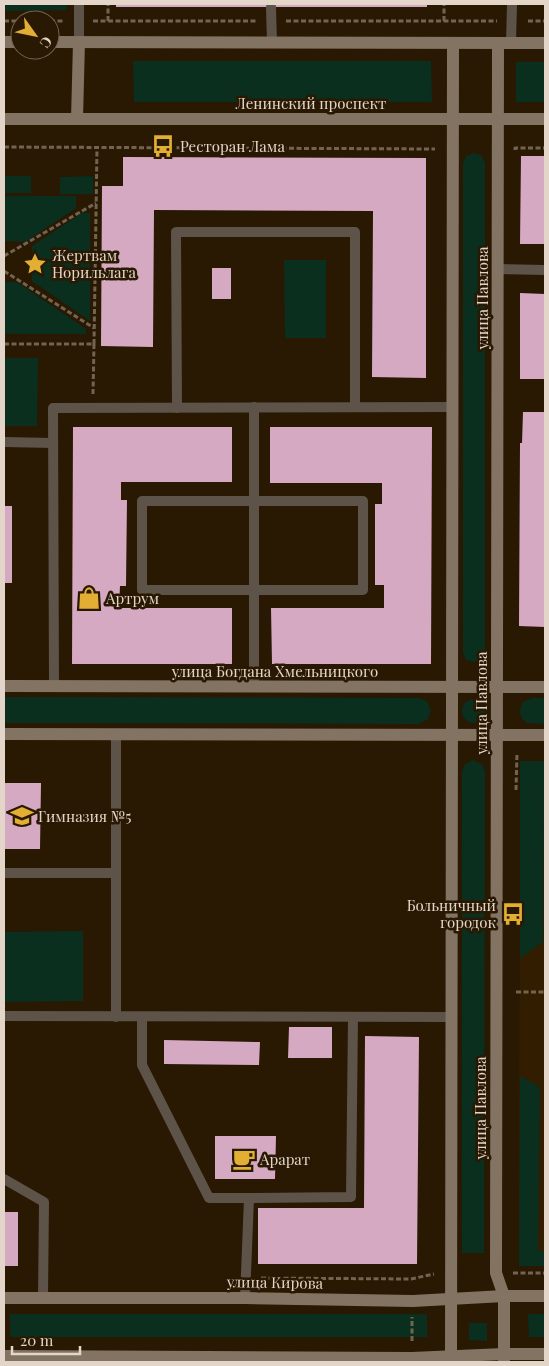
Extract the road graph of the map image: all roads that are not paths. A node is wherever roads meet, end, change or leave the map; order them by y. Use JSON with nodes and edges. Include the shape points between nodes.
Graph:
{"nodes":[{"id":1,"x":79,"y":4,"type":"edge"},
{"id":2,"x":512,"y":4,"type":"edge"},
{"id":3,"x":271,"y":7,"type":"dead end"},
{"id":4,"x":60,"y":42,"type":"edge"},
{"id":5,"x":79,"y":42,"type":"junction"},
{"id":6,"x":272,"y":43,"type":"junction"},
{"id":7,"x":453,"y":43,"type":"junction"},
{"id":8,"x":505,"y":43,"type":"junction"},
{"id":9,"x":545,"y":43,"type":"edge"},
{"id":10,"x":4,"y":119,"type":"edge"},
{"id":11,"x":78,"y":119,"type":"junction"},
{"id":12,"x":453,"y":119,"type":"junction"},
{"id":13,"x":498,"y":119,"type":"junction"},
{"id":14,"x":545,"y":119,"type":"edge"},
{"id":15,"x":498,"y":269,"type":"junction"},
{"id":16,"x":545,"y":270,"type":"edge"},
{"id":17,"x":254,"y":407,"type":"junction"},
{"id":18,"x":355,"y":407,"type":"junction"},
{"id":19,"x":452,"y":407,"type":"junction"},
{"id":20,"x":177,"y":408,"type":"junction"},
{"id":21,"x":4,"y":442,"type":"edge"},
{"id":22,"x":53,"y":443,"type":"junction"},
{"id":23,"x":254,"y":501,"type":"junction"},
{"id":24,"x":254,"y":590,"type":"junction"},
{"id":25,"x":4,"y":686,"type":"edge"},
{"id":26,"x":54,"y":686,"type":"junction"},
{"id":27,"x":254,"y":687,"type":"junction"},
{"id":28,"x":452,"y":687,"type":"junction"},
{"id":29,"x":497,"y":687,"type":"junction"},
{"id":30,"x":545,"y":687,"type":"edge"},
{"id":31,"x":4,"y":734,"type":"edge"},
{"id":32,"x":116,"y":735,"type":"junction"},
{"id":33,"x":452,"y":735,"type":"junction"},
{"id":34,"x":497,"y":735,"type":"junction"},
{"id":35,"x":545,"y":735,"type":"edge"},
{"id":36,"x":4,"y":873,"type":"edge"},
{"id":37,"x":116,"y":873,"type":"junction"},
{"id":38,"x":4,"y":1016,"type":"edge"},
{"id":39,"x":116,"y":1017,"type":"junction"},
{"id":40,"x":142,"y":1017,"type":"junction"},
{"id":41,"x":353,"y":1017,"type":"junction"},
{"id":42,"x":452,"y":1017,"type":"junction"},
{"id":43,"x":4,"y":1179,"type":"edge"},
{"id":44,"x":249,"y":1198,"type":"junction"},
{"id":45,"x":504,"y":1296,"type":"junction"},
{"id":46,"x":545,"y":1296,"type":"edge"},
{"id":47,"x":4,"y":1298,"type":"edge"},
{"id":48,"x":43,"y":1298,"type":"junction"},
{"id":49,"x":245,"y":1298,"type":"junction"},
{"id":50,"x":451,"y":1298,"type":"junction"},
{"id":51,"x":545,"y":1354,"type":"edge"},
{"id":52,"x":4,"y":1356,"type":"edge"},
{"id":53,"x":504,"y":1358,"type":"edge"},
{"id":54,"x":309,"y":1359,"type":"edge"},
{"id":55,"x":451,"y":1359,"type":"edge"}],
"edges":[{"from":1,"to":5,"type":"lane"},
{"from":2,"to":8,"type":"lane","via":[[512,21]]},
{"from":3,"to":6,"type":"lane"},
{"from":4,"to":5,"type":"street"},
{"from":5,"to":6,"type":"street"},
{"from":5,"to":11,"type":"street"},
{"from":6,"to":7,"type":"street"},
{"from":7,"to":8,"type":"street"},
{"from":7,"to":12,"type":"street","name":"улица Павлова"},
{"from":8,"to":9,"type":"street"},
{"from":8,"to":13,"type":"street","name":"улица Павлова"},
{"from":10,"to":11,"type":"street","name":"Ленинский проспект"},
{"from":11,"to":12,"type":"street","name":"Ленинский проспект"},
{"from":12,"to":13,"type":"street","name":"Ленинский проспект"},
{"from":12,"to":19,"type":"street","name":"улица Павлова"},
{"from":13,"to":14,"type":"street","name":"Ленинский проспект"},
{"from":13,"to":15,"type":"street","name":"улица Павлова"},
{"from":15,"to":16,"type":"lane"},
{"from":15,"to":29,"type":"street","name":"улица Павлова"},
{"from":17,"to":18,"type":"lane"},
{"from":17,"to":20,"type":"lane"},
{"from":17,"to":23,"type":"lane"},
{"from":18,"to":19,"type":"lane"},
{"from":18,"to":20,"type":"lane","via":[[355,232],[176,232]]},
{"from":19,"to":28,"type":"street","name":"улица Павлова"},
{"from":20,"to":22,"type":"lane","via":[[53,408]]},
{"from":21,"to":22,"type":"lane"},
{"from":22,"to":26,"type":"lane"},
{"from":23,"to":24,"type":"lane"},
{"from":23,"to":24,"type":"lane","via":[[363,501],[363,590]]},
{"from":23,"to":24,"type":"lane","via":[[142,501],[142,590]]},
{"from":24,"to":27,"type":"lane"},
{"from":25,"to":26,"type":"street","name":"улица Богдана Хмельницкого"},
{"from":26,"to":27,"type":"street","name":"улица Богдана Хмельницкого"},
{"from":27,"to":28,"type":"street","name":"улица Богдана Хмельницкого"},
{"from":28,"to":29,"type":"street","name":"улица Богдана Хмельницкого"},
{"from":28,"to":33,"type":"street","name":"улица Павлова"},
{"from":29,"to":30,"type":"street","name":"улица Богдана Хмельницкого"},
{"from":29,"to":34,"type":"street","name":"улица Павлова"},
{"from":31,"to":32,"type":"street"},
{"from":32,"to":33,"type":"street"},
{"from":32,"to":37,"type":"lane"},
{"from":33,"to":34,"type":"street"},
{"from":33,"to":42,"type":"street","name":"улица Павлова"},
{"from":34,"to":35,"type":"street"},
{"from":34,"to":45,"type":"street","name":"улица Павлова","via":[[496,1273]]},
{"from":36,"to":37,"type":"lane"},
{"from":37,"to":39,"type":"lane"},
{"from":38,"to":39,"type":"lane"},
{"from":39,"to":40,"type":"lane"},
{"from":40,"to":41,"type":"lane"},
{"from":40,"to":44,"type":"lane","via":[[142,1065],[209,1198]]},
{"from":41,"to":42,"type":"lane"},
{"from":41,"to":44,"type":"lane","via":[[351,1197]]},
{"from":42,"to":50,"type":"street","name":"улица Павлова"},
{"from":43,"to":48,"type":"lane","via":[[44,1202]]},
{"from":44,"to":49,"type":"lane"},
{"from":45,"to":46,"type":"street","name":"улица Кирова"},
{"from":45,"to":50,"type":"street","name":"улица Кирова"},
{"from":45,"to":53,"type":"street","name":"улица Павлова"},
{"from":47,"to":48,"type":"street","name":"улица Кирова"},
{"from":48,"to":49,"type":"street","name":"улица Кирова"},
{"from":49,"to":50,"type":"street","name":"улица Кирова"},
{"from":50,"to":55,"type":"street","name":"улица Павлова"},
{"from":51,"to":53,"type":"street"},
{"from":52,"to":54,"type":"street"},
{"from":53,"to":55,"type":"street"},
{"from":54,"to":55,"type":"street"}]}
